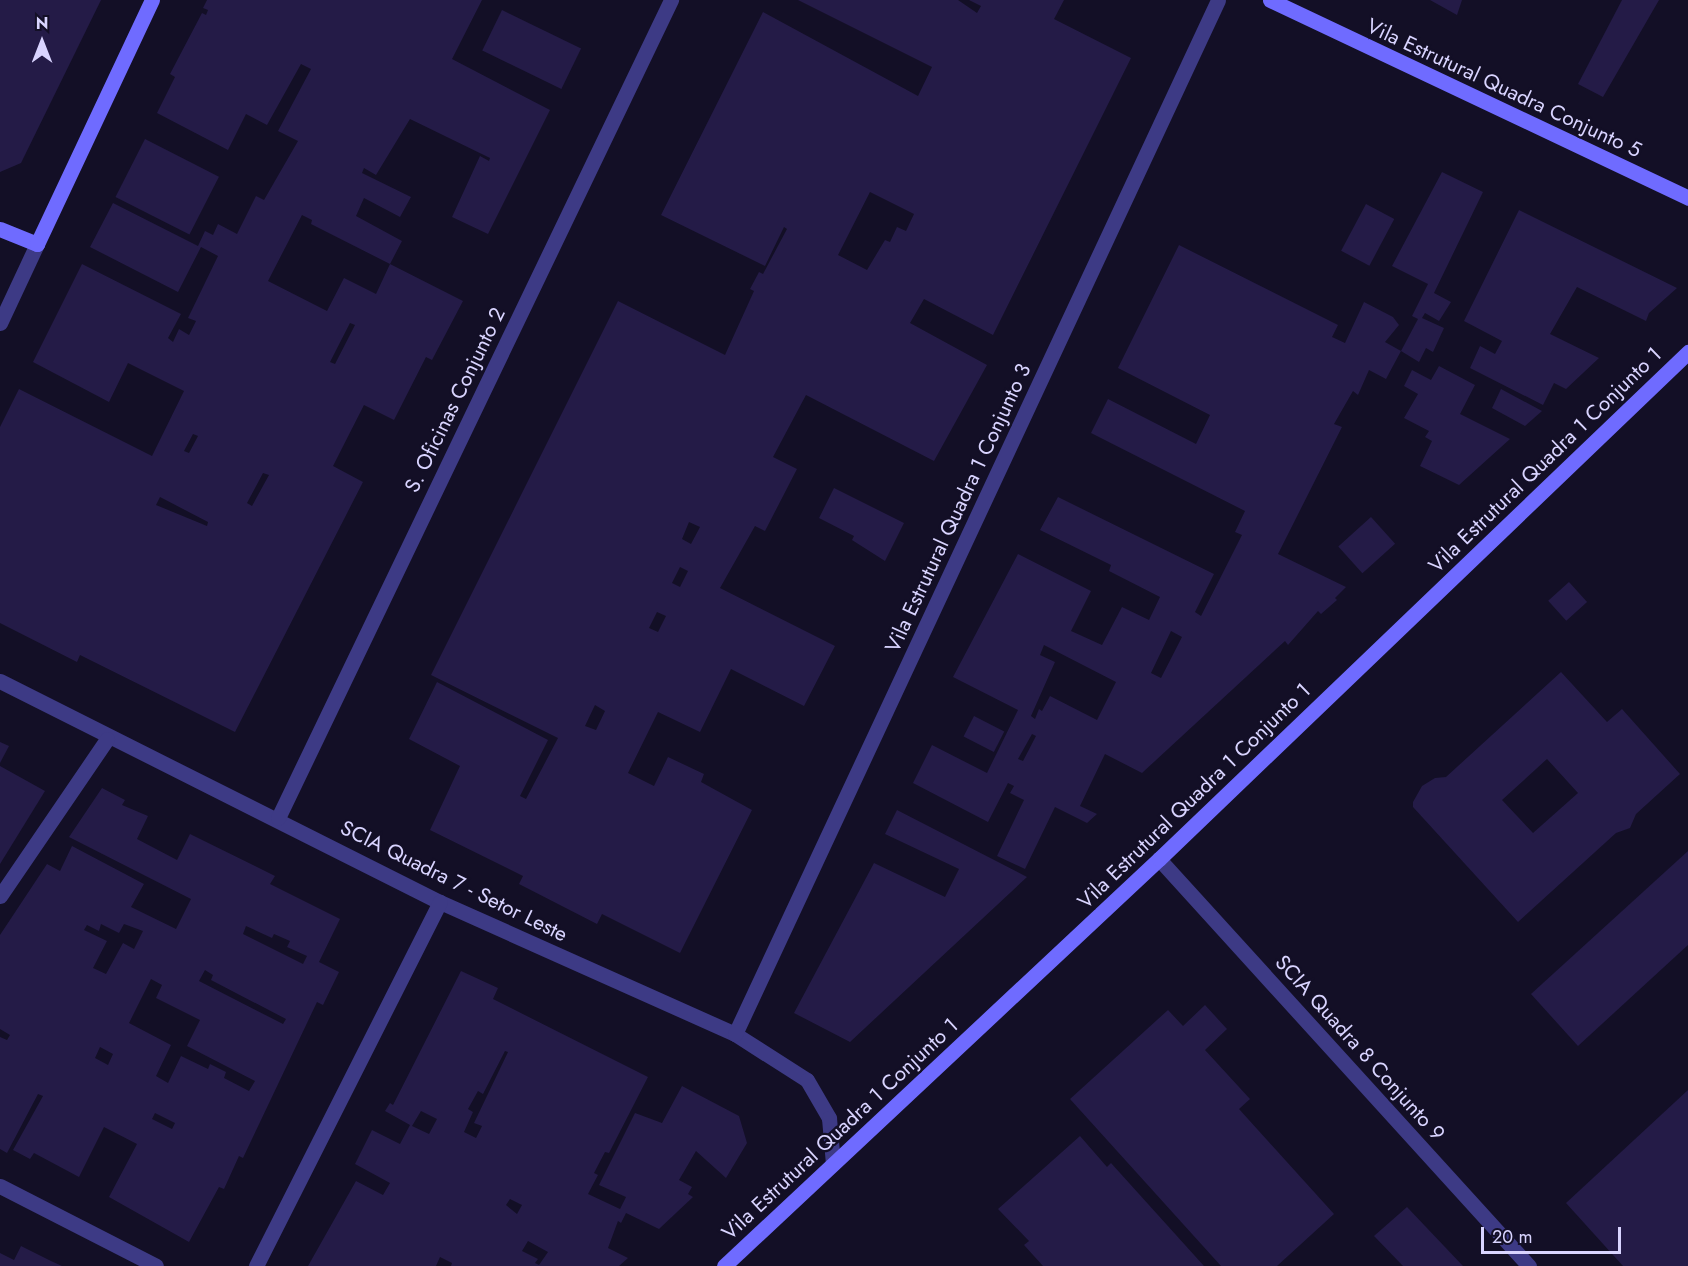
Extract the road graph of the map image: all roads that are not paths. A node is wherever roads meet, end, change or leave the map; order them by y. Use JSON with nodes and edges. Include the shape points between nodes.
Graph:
{"nodes":[{"id":1,"x":152,"y":0,"type":"edge"},
{"id":2,"x":671,"y":0,"type":"edge"},
{"id":3,"x":1218,"y":0,"type":"edge"},
{"id":4,"x":1270,"y":0,"type":"edge"},
{"id":5,"x":1688,"y":198,"type":"edge"},
{"id":6,"x":0,"y":229,"type":"edge"},
{"id":7,"x":37,"y":244,"type":"junction"},
{"id":8,"x":0,"y":323,"type":"edge"},
{"id":9,"x":1688,"y":352,"type":"edge"},
{"id":10,"x":0,"y":681,"type":"edge"},
{"id":11,"x":107,"y":739,"type":"junction"},
{"id":12,"x":278,"y":818,"type":"junction"},
{"id":13,"x":1160,"y":859,"type":"junction"},
{"id":14,"x":0,"y":896,"type":"edge"},
{"id":15,"x":440,"y":902,"type":"junction"},
{"id":16,"x":735,"y":1034,"type":"junction"},
{"id":17,"x":833,"y":1164,"type":"junction"},
{"id":18,"x":0,"y":1186,"type":"edge"},
{"id":19,"x":156,"y":1266,"type":"edge"},
{"id":20,"x":256,"y":1266,"type":"edge"},
{"id":21,"x":724,"y":1266,"type":"edge"},
{"id":22,"x":1529,"y":1266,"type":"edge"}],
"edges":[{"from":1,"to":7,"type":"street"},
{"from":2,"to":12,"type":"street","name":"S. Oficinas Conjunto 2"},
{"from":3,"to":16,"type":"street","name":"Vila Estrutural Quadra 1 Conjunto 3"},
{"from":4,"to":5,"type":"street","name":"Vila Estrutural Quadra Conjunto 5"},
{"from":6,"to":7,"type":"street"},
{"from":7,"to":8,"type":"street"},
{"from":9,"to":13,"type":"street","name":"Vila Estrutural Quadra 1 Conjunto 1"},
{"from":10,"to":11,"type":"street","name":"SCIA Quadra 7 - Setor Leste"},
{"from":11,"to":12,"type":"street","name":"SCIA Quadra 7 - Setor Leste"},
{"from":11,"to":14,"type":"street"},
{"from":12,"to":15,"type":"street","name":"SCIA Quadra 7 - Setor Leste"},
{"from":13,"to":17,"type":"street","name":"Vila Estrutural Quadra 1 Conjunto 1"},
{"from":13,"to":22,"type":"street","name":"SCIA Quadra 8 Conjunto 9"},
{"from":15,"to":16,"type":"street","name":"SCIA Quadra 7 - Setor Leste"},
{"from":15,"to":20,"type":"street"},
{"from":16,"to":17,"type":"street","name":"SCIA Quadra 7 - Setor Leste","via":[[807,1080],[830,1118]]},
{"from":17,"to":21,"type":"street","name":"Vila Estrutural Quadra 1 Conjunto 1"},
{"from":18,"to":19,"type":"street"}]}
